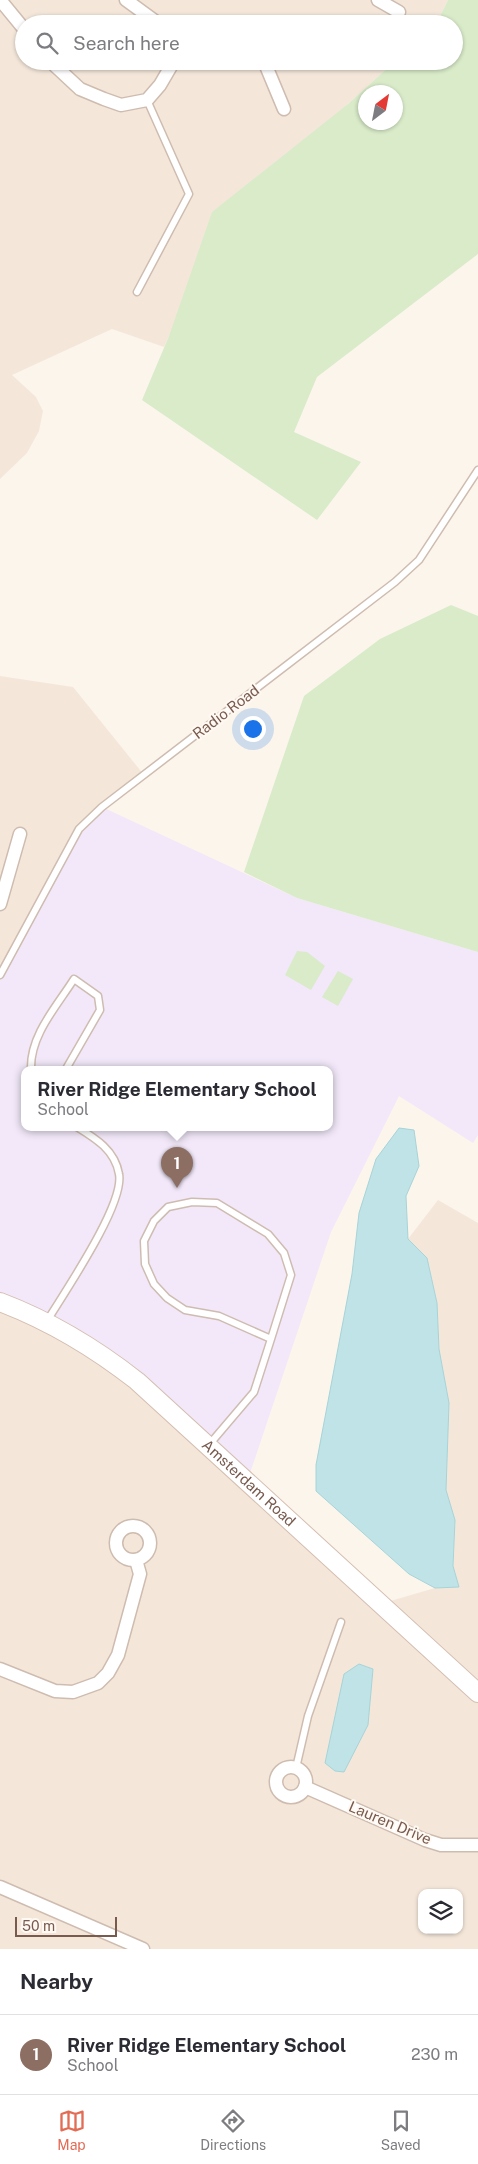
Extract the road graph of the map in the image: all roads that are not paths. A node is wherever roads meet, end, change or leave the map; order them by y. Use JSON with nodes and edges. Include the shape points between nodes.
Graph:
{"nodes":[{"id":1,"x":126,"y":0,"type":"edge"},
{"id":2,"x":378,"y":0,"type":"edge"},
{"id":3,"x":1,"y":1,"type":"edge"},
{"id":4,"x":398,"y":12,"type":"dead end"},
{"id":5,"x":147,"y":15,"type":"edge"},
{"id":6,"x":15,"y":18,"type":"edge"},
{"id":7,"x":60,"y":70,"type":"edge"},
{"id":8,"x":169,"y":70,"type":"edge"},
{"id":9,"x":268,"y":70,"type":"edge"},
{"id":10,"x":147,"y":100,"type":"junction"},
{"id":11,"x":284,"y":109,"type":"dead end"},
{"id":12,"x":137,"y":292,"type":"dead end"},
{"id":13,"x":478,"y":470,"type":"edge"},
{"id":14,"x":20,"y":834,"type":"dead end"},
{"id":15,"x":0,"y":904,"type":"edge"},
{"id":16,"x":0,"y":975,"type":"edge"},
{"id":17,"x":31,"y":1066,"type":"edge"},
{"id":18,"x":68,"y":1066,"type":"edge"},
{"id":19,"x":84,"y":1131,"type":"edge"},
{"id":20,"x":0,"y":1302,"type":"edge"},
{"id":21,"x":46,"y":1322,"type":"junction"},
{"id":22,"x":271,"y":1339,"type":"junction"},
{"id":23,"x":208,"y":1446,"type":"junction"},
{"id":24,"x":136,"y":1560,"type":"dead end"},
{"id":25,"x":342,"y":1622,"type":"dead end"},
{"id":26,"x":0,"y":1668,"type":"edge"},
{"id":27,"x":478,"y":1693,"type":"edge"},
{"id":28,"x":296,"y":1768,"type":"junction"},
{"id":29,"x":305,"y":1787,"type":"junction"},
{"id":30,"x":478,"y":1845,"type":"edge"},
{"id":31,"x":0,"y":1887,"type":"edge"},
{"id":32,"x":142,"y":1949,"type":"edge"}],
"edges":[{"from":1,"to":5,"type":"street"},
{"from":2,"to":4,"type":"street"},
{"from":3,"to":6,"type":"street"},
{"from":7,"to":10,"type":"street","via":[[80,88],[120,105]]},
{"from":8,"to":10,"type":"street"},
{"from":9,"to":11,"type":"street"},
{"from":10,"to":12,"type":"lane","via":[[189,194]]},
{"from":13,"to":16,"type":"lane","name":"Radio Road","via":[[418,560],[395,582],[102,807],[79,830]]},
{"from":14,"to":15,"type":"street"},
{"from":17,"to":18,"type":"lane","via":[[39,1033],[74,979],[98,996],[100,1010]]},
{"from":19,"to":21,"type":"lane","via":[[109,1151],[120,1183],[106,1219]]},
{"from":20,"to":21,"type":"main road","name":"Amsterdam Road"},
{"from":21,"to":23,"type":"main road","name":"Amsterdam Road","via":[[110,1360]]},
{"from":22,"to":22,"type":"lane","via":[[291,1275],[284,1253],[268,1234],[217,1203],[192,1202],[168,1207],[154,1221],[144,1241],[145,1264],[154,1284],[185,1310],[219,1316]]},
{"from":22,"to":23,"type":"lane","via":[[254,1392]]},
{"from":23,"to":27,"type":"main road","name":"Amsterdam Road"},
{"from":24,"to":26,"type":"street","via":[[140,1574],[118,1655],[98,1683],[64,1693]]},
{"from":25,"to":28,"type":"lane","via":[[308,1716]]},
{"from":28,"to":29,"type":"street","via":[[303,1774]]},
{"from":28,"to":29,"type":"street","via":[[286,1768],[278,1774],[277,1789],[289,1797],[299,1795]]},
{"from":29,"to":30,"type":"street","name":"Lauren Drive","via":[[425,1840],[441,1845]]},
{"from":31,"to":32,"type":"street"}]}
